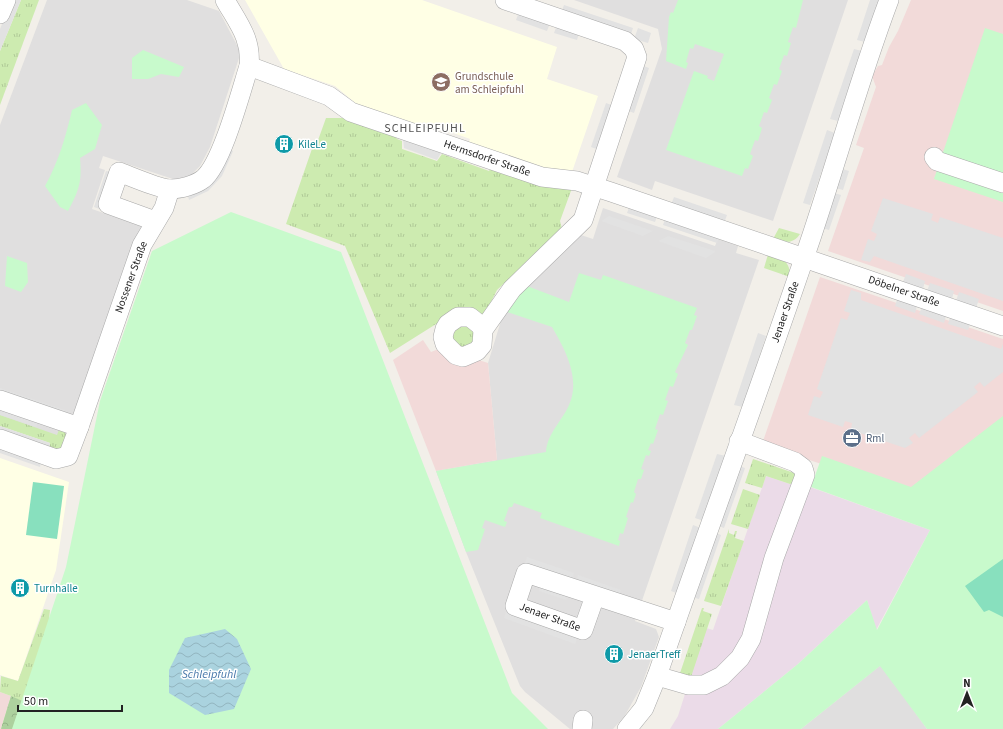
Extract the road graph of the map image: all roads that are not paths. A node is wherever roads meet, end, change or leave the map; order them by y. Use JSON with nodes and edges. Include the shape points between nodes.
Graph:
{"nodes":[{"id":1,"x":6,"y":0,"type":"edge"},
{"id":2,"x":225,"y":0,"type":"edge"},
{"id":3,"x":505,"y":0,"type":"edge"},
{"id":4,"x":889,"y":0,"type":"edge"},
{"id":5,"x":0,"y":14,"type":"edge"},
{"id":6,"x":249,"y":66,"type":"junction"},
{"id":7,"x":934,"y":157,"type":"dead end"},
{"id":8,"x":1003,"y":183,"type":"edge"},
{"id":9,"x":594,"y":186,"type":"junction"},
{"id":10,"x":170,"y":190,"type":"junction"},
{"id":11,"x":155,"y":221,"type":"junction"},
{"id":12,"x":804,"y":257,"type":"junction"},
{"id":13,"x":1003,"y":326,"type":"edge"},
{"id":14,"x":483,"y":330,"type":"dead end"},
{"id":15,"x":0,"y":400,"type":"edge"},
{"id":16,"x":79,"y":427,"type":"junction"},
{"id":17,"x":0,"y":439,"type":"edge"},
{"id":18,"x":739,"y":441,"type":"junction"},
{"id":19,"x":595,"y":596,"type":"dead end"},
{"id":20,"x":676,"y":622,"type":"junction"},
{"id":21,"x":657,"y":676,"type":"junction"},
{"id":22,"x":627,"y":729,"type":"edge"}],
"edges":[{"from":1,"to":5,"type":"street"},
{"from":2,"to":6,"type":"street","via":[[249,42]]},
{"from":3,"to":9,"type":"street","via":[[625,41],[634,49],[637,57]]},
{"from":4,"to":12,"type":"street","name":"Jenaer Straße","via":[[868,56]]},
{"from":6,"to":9,"type":"street","name":"Hermsdorfer Straße","via":[[329,96],[351,112],[542,177],[577,181]]},
{"from":6,"to":10,"type":"street","via":[[212,168],[203,179]]},
{"from":7,"to":8,"type":"street","via":[[937,161]]},
{"from":9,"to":12,"type":"street","name":"Hermsdorfer Straße"},
{"from":9,"to":14,"type":"street","via":[[583,220],[519,280]]},
{"from":10,"to":11,"type":"street","name":"Nossener Straße","via":[[164,208]]},
{"from":10,"to":11,"type":"street","via":[[119,172],[108,204]]},
{"from":11,"to":16,"type":"street","name":"Nossener Straße","via":[[142,245]]},
{"from":12,"to":13,"type":"street","name":"Döbelner Straße"},
{"from":12,"to":18,"type":"street","name":"Jenaer Straße"},
{"from":15,"to":16,"type":"street"},
{"from":16,"to":17,"type":"street","name":"Nossener Straße","via":[[68,456],[56,459]]},
{"from":18,"to":20,"type":"street","name":"Jenaer Straße"},
{"from":18,"to":21,"type":"street","via":[[795,462],[803,468],[805,475],[774,558],[751,638],[740,658],[722,676],[704,685],[688,685]]},
{"from":19,"to":20,"type":"street"},
{"from":20,"to":21,"type":"street","name":"Jenaer Straße"},
{"from":21,"to":22,"type":"street","name":"Jenaer Straße","via":[[644,708]]}]}
